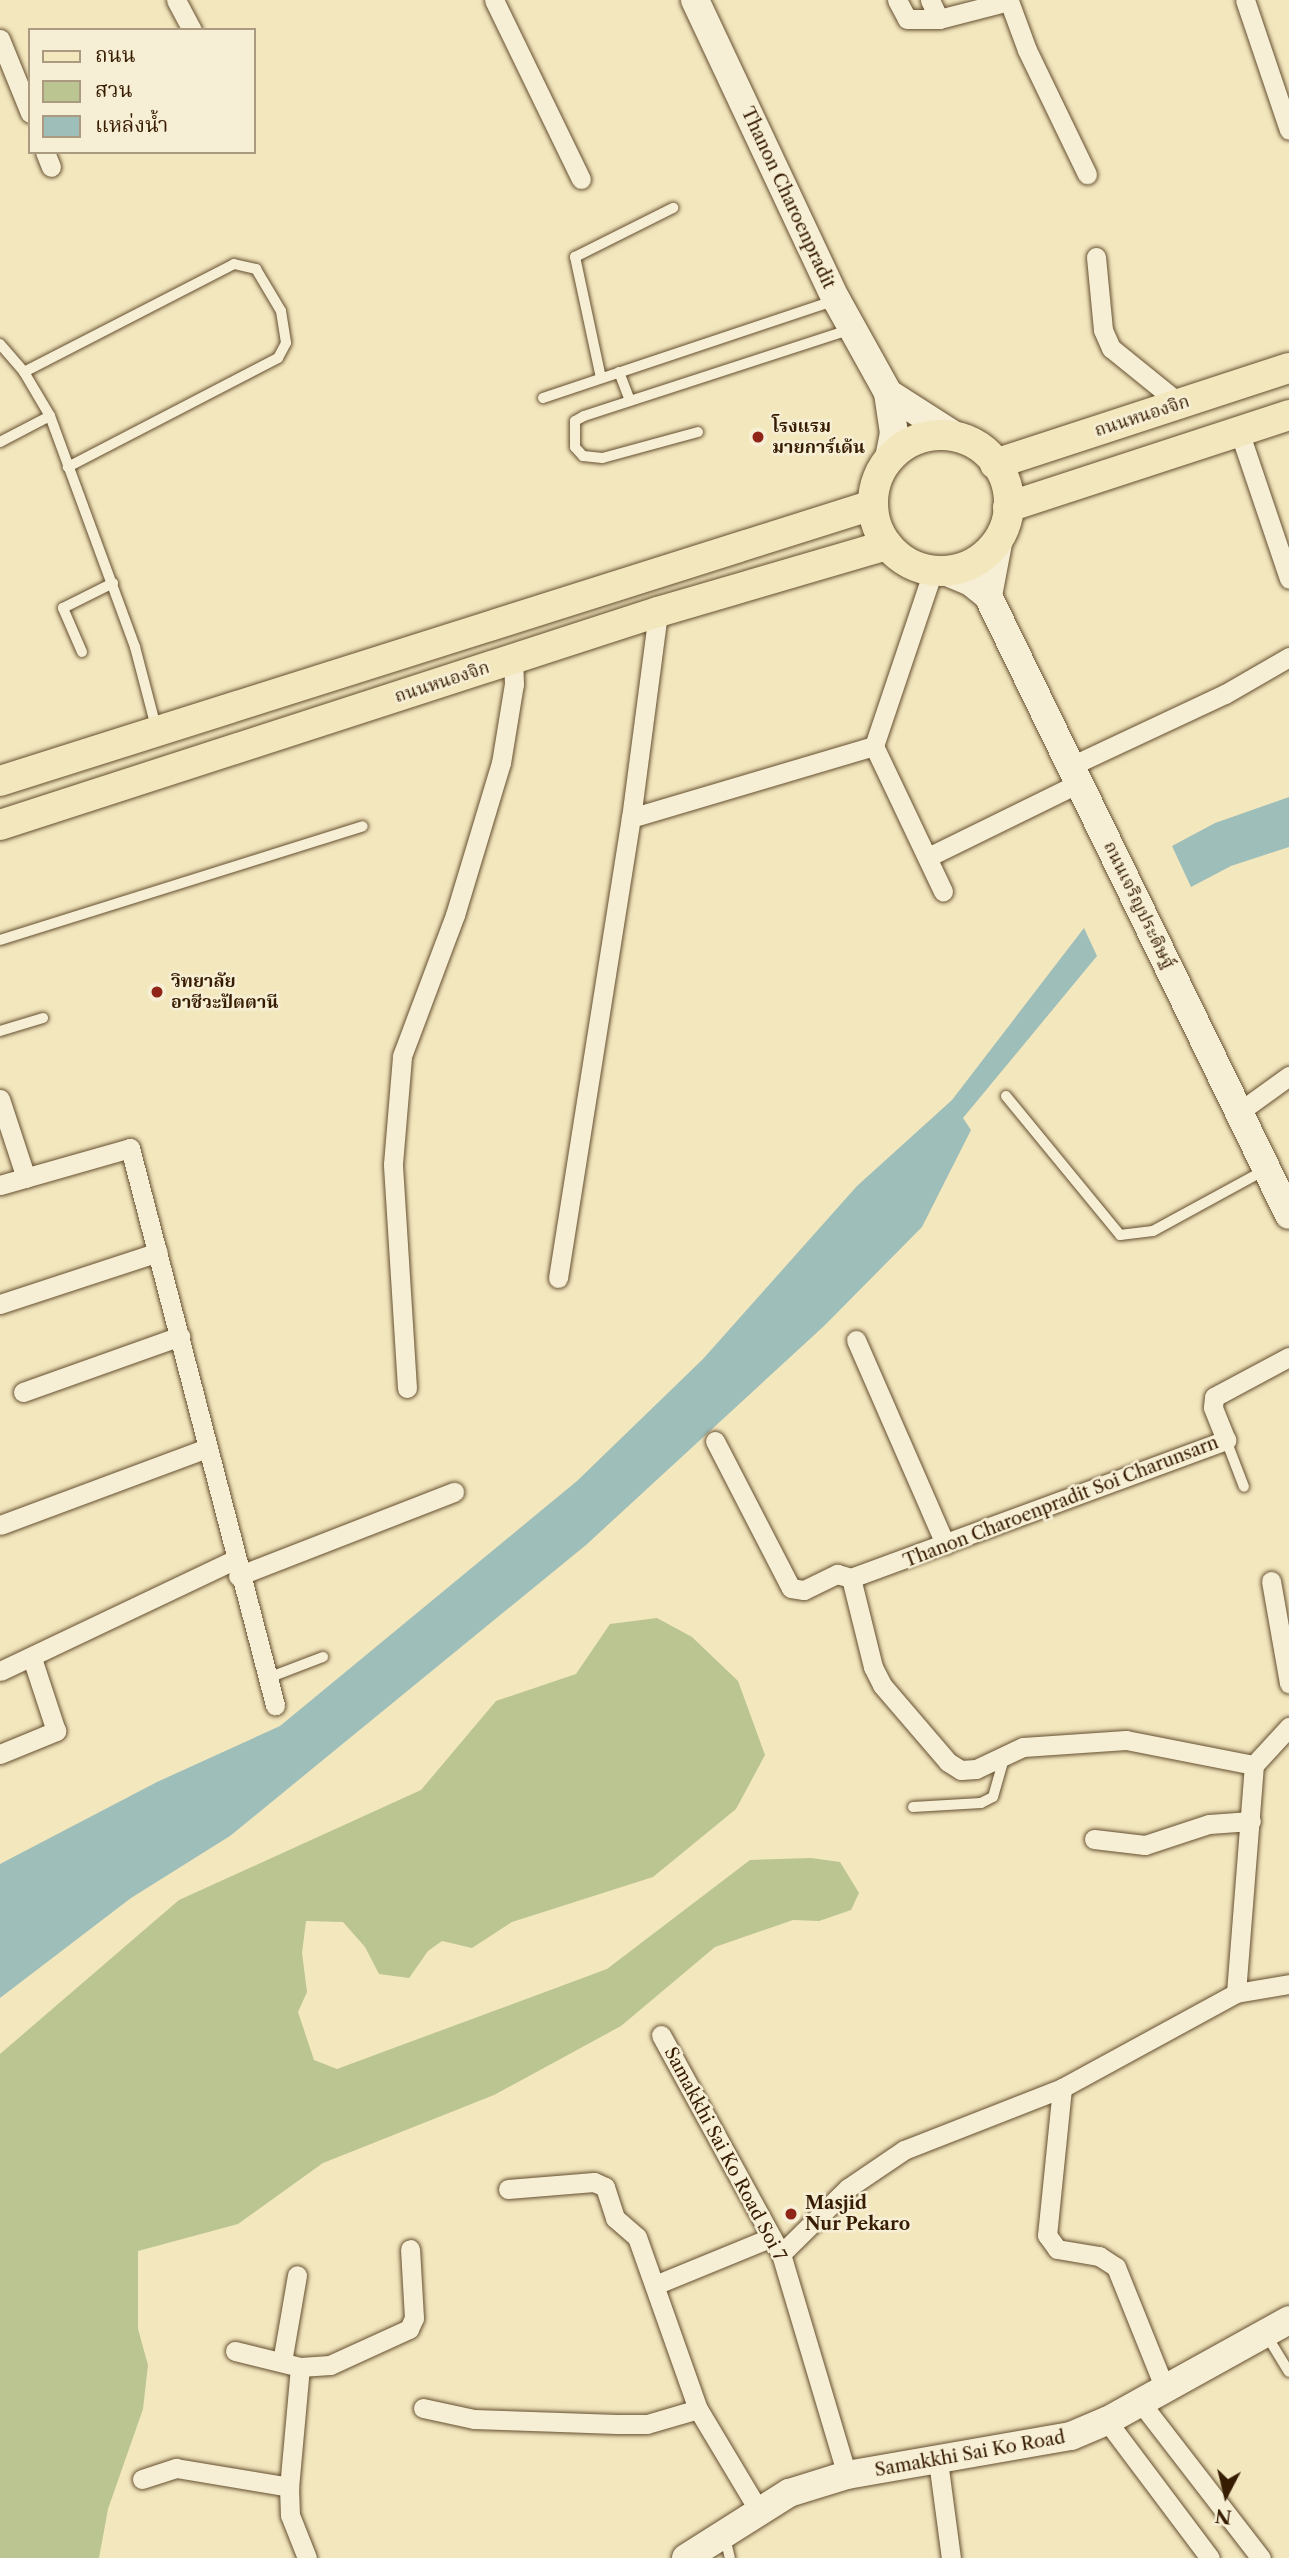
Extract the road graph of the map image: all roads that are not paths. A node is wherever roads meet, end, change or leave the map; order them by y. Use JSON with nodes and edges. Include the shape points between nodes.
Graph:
{"nodes":[{"id":1,"x":176,"y":0,"type":"edge"},
{"id":2,"x":494,"y":0,"type":"edge"},
{"id":3,"x":695,"y":0,"type":"edge"},
{"id":4,"x":897,"y":0,"type":"edge"},
{"id":5,"x":930,"y":0,"type":"edge"},
{"id":6,"x":1245,"y":0,"type":"edge"},
{"id":7,"x":1011,"y":1,"type":"edge"},
{"id":8,"x":939,"y":19,"type":"junction"},
{"id":9,"x":191,"y":28,"type":"edge"},
{"id":10,"x":0,"y":38,"type":"edge"},
{"id":11,"x":28,"y":108,"type":"edge"},
{"id":12,"x":1289,"y":130,"type":"edge"},
{"id":13,"x":1087,"y":174,"type":"dead end"},
{"id":14,"x":581,"y":179,"type":"dead end"},
{"id":15,"x":673,"y":208,"type":"dead end"},
{"id":16,"x":1096,"y":257,"type":"dead end"},
{"id":17,"x":836,"y":299,"type":"junction"},
{"id":18,"x":853,"y":328,"type":"junction"},
{"id":19,"x":0,"y":344,"type":"edge"},
{"id":20,"x":1289,"y":368,"type":"edge"},
{"id":21,"x":24,"y":372,"type":"junction"},
{"id":22,"x":619,"y":372,"type":"junction"},
{"id":23,"x":601,"y":378,"type":"junction"},
{"id":24,"x":888,"y":393,"type":"junction"},
{"id":25,"x":543,"y":398,"type":"dead end"},
{"id":26,"x":630,"y":401,"type":"junction"},
{"id":27,"x":1179,"y":404,"type":"junction"},
{"id":28,"x":1289,"y":415,"type":"edge"},
{"id":29,"x":50,"y":416,"type":"junction"},
{"id":30,"x":1239,"y":431,"type":"junction"},
{"id":31,"x":698,"y":432,"type":"dead end"},
{"id":32,"x":958,"y":438,"type":"junction"},
{"id":33,"x":0,"y":442,"type":"edge"},
{"id":34,"x":889,"y":459,"type":"junction"},
{"id":35,"x":995,"y":464,"type":"junction"},
{"id":36,"x":68,"y":467,"type":"junction"},
{"id":37,"x":872,"y":505,"type":"junction"},
{"id":38,"x":1008,"y":507,"type":"junction"},
{"id":39,"x":999,"y":538,"type":"junction"},
{"id":40,"x":887,"y":545,"type":"junction"},
{"id":41,"x":939,"y":571,"type":"junction"},
{"id":42,"x":1289,"y":579,"type":"edge"},
{"id":43,"x":113,"y":583,"type":"junction"},
{"id":44,"x":988,"y":596,"type":"junction"},
{"id":45,"x":658,"y":612,"type":"junction"},
{"id":46,"x":82,"y":652,"type":"dead end"},
{"id":47,"x":1289,"y":657,"type":"edge"},
{"id":48,"x":513,"y":659,"type":"junction"},
{"id":49,"x":157,"y":731,"type":"junction"},
{"id":50,"x":874,"y":746,"type":"junction"},
{"id":51,"x":48,"y":766,"type":"junction"},
{"id":52,"x":1075,"y":775,"type":"junction"},
{"id":53,"x":0,"y":781,"type":"edge"},
{"id":54,"x":58,"y":806,"type":"junction"},
{"id":55,"x":631,"y":818,"type":"junction"},
{"id":56,"x":0,"y":825,"type":"edge"},
{"id":57,"x":363,"y":826,"type":"dead end"},
{"id":58,"x":928,"y":857,"type":"junction"},
{"id":59,"x":943,"y":891,"type":"dead end"},
{"id":60,"x":0,"y":940,"type":"edge"},
{"id":61,"x":43,"y":1017,"type":"dead end"},
{"id":62,"x":0,"y":1031,"type":"edge"},
{"id":63,"x":1289,"y":1076,"type":"edge"},
{"id":64,"x":1006,"y":1096,"type":"dead end"},
{"id":65,"x":0,"y":1099,"type":"edge"},
{"id":66,"x":1239,"y":1112,"type":"junction"},
{"id":67,"x":1267,"y":1169,"type":"junction"},
{"id":68,"x":26,"y":1178,"type":"junction"},
{"id":69,"x":0,"y":1185,"type":"edge"},
{"id":70,"x":1289,"y":1215,"type":"edge"},
{"id":71,"x":158,"y":1252,"type":"junction"},
{"id":72,"x":558,"y":1278,"type":"dead end"},
{"id":73,"x":0,"y":1304,"type":"edge"},
{"id":74,"x":180,"y":1336,"type":"junction"},
{"id":75,"x":856,"y":1340,"type":"dead end"},
{"id":76,"x":1289,"y":1357,"type":"edge"},
{"id":77,"x":407,"y":1388,"type":"dead end"},
{"id":78,"x":23,"y":1392,"type":"dead end"},
{"id":79,"x":1226,"y":1440,"type":"junction"},
{"id":80,"x":715,"y":1441,"type":"dead end"},
{"id":81,"x":207,"y":1448,"type":"junction"},
{"id":82,"x":1244,"y":1487,"type":"dead end"},
{"id":83,"x":454,"y":1492,"type":"dead end"},
{"id":84,"x":0,"y":1525,"type":"edge"},
{"id":85,"x":944,"y":1544,"type":"junction"},
{"id":86,"x":236,"y":1568,"type":"junction"},
{"id":87,"x":851,"y":1578,"type":"junction"},
{"id":88,"x":1271,"y":1581,"type":"dead end"},
{"id":89,"x":323,"y":1657,"type":"dead end"},
{"id":90,"x":32,"y":1658,"type":"junction"},
{"id":91,"x":0,"y":1671,"type":"edge"},
{"id":92,"x":267,"y":1678,"type":"junction"},
{"id":93,"x":1289,"y":1683,"type":"edge"},
{"id":94,"x":275,"y":1704,"type":"dead end"},
{"id":95,"x":1289,"y":1727,"type":"edge"},
{"id":96,"x":0,"y":1754,"type":"edge"},
{"id":97,"x":1005,"y":1755,"type":"junction"},
{"id":98,"x":1254,"y":1765,"type":"junction"},
{"id":99,"x":913,"y":1807,"type":"dead end"},
{"id":100,"x":1251,"y":1821,"type":"junction"},
{"id":101,"x":1094,"y":1839,"type":"dead end"},
{"id":102,"x":1289,"y":1984,"type":"edge"},
{"id":103,"x":1236,"y":1993,"type":"junction"},
{"id":104,"x":661,"y":2035,"type":"dead end"},
{"id":105,"x":1062,"y":2088,"type":"junction"},
{"id":106,"x":508,"y":2189,"type":"dead end"},
{"id":107,"x":776,"y":2246,"type":"junction"},
{"id":108,"x":410,"y":2249,"type":"dead end"},
{"id":109,"x":297,"y":2275,"type":"dead end"},
{"id":110,"x":655,"y":2285,"type":"junction"},
{"id":111,"x":1277,"y":2326,"type":"edge"},
{"id":112,"x":234,"y":2351,"type":"dead end"},
{"id":113,"x":291,"y":2364,"type":"junction"},
{"id":114,"x":1289,"y":2372,"type":"edge"},
{"id":115,"x":1153,"y":2396,"type":"junction"},
{"id":116,"x":423,"y":2408,"type":"dead end"},
{"id":117,"x":698,"y":2409,"type":"junction"},
{"id":118,"x":1107,"y":2421,"type":"junction"},
{"id":119,"x":938,"y":2461,"type":"junction"},
{"id":120,"x":848,"y":2475,"type":"junction"},
{"id":121,"x":142,"y":2479,"type":"dead end"},
{"id":122,"x":289,"y":2487,"type":"junction"},
{"id":123,"x":759,"y":2511,"type":"junction"},
{"id":124,"x":727,"y":2546,"type":"edge"},
{"id":125,"x":307,"y":2558,"type":"edge"},
{"id":126,"x":686,"y":2558,"type":"edge"},
{"id":127,"x":951,"y":2558,"type":"edge"},
{"id":128,"x":1210,"y":2558,"type":"edge"},
{"id":129,"x":1261,"y":2558,"type":"edge"}],
"edges":[{"from":1,"to":9,"type":"street"},
{"from":2,"to":14,"type":"street"},
{"from":3,"to":17,"type":"street","name":"Thanon Charoenpradit"},
{"from":4,"to":8,"type":"street","via":[[907,19]]},
{"from":5,"to":8,"type":"street"},
{"from":6,"to":12,"type":"street"},
{"from":7,"to":8,"type":"street"},
{"from":7,"to":13,"type":"street","via":[[1027,50]]},
{"from":10,"to":11,"type":"street"},
{"from":15,"to":23,"type":"lane","via":[[575,257]]},
{"from":16,"to":27,"type":"street","via":[[1103,330],[1111,348]]},
{"from":17,"to":18,"type":"street","name":"Thanon Charoenpradit"},
{"from":17,"to":22,"type":"lane"},
{"from":18,"to":24,"type":"street","name":"Thanon Charoenpradit"},
{"from":18,"to":26,"type":"lane"},
{"from":19,"to":21,"type":"lane"},
{"from":20,"to":27,"type":"main road","name":"ถนนหนองจิก"},
{"from":21,"to":29,"type":"lane"},
{"from":21,"to":36,"type":"lane","via":[[234,264],[256,270],[281,311],[286,343],[278,358]]},
{"from":22,"to":23,"type":"lane"},
{"from":22,"to":26,"type":"lane"},
{"from":23,"to":25,"type":"lane"},
{"from":24,"to":32,"type":"street"},
{"from":24,"to":34,"type":"street","via":[[894,433]]},
{"from":26,"to":31,"type":"lane","via":[[575,422],[575,447],[583,456],[602,458]]},
{"from":27,"to":35,"type":"main road","name":"ถนนหนองจิก"},
{"from":28,"to":30,"type":"main road"},
{"from":29,"to":33,"type":"lane"},
{"from":29,"to":36,"type":"lane"},
{"from":30,"to":38,"type":"main road"},
{"from":30,"to":42,"type":"street"},
{"from":32,"to":34,"type":"main road","via":[[924,436]]},
{"from":32,"to":35,"type":"main road","via":[[979,447]]},
{"from":34,"to":37,"type":"main road","via":[[875,482]]},
{"from":35,"to":38,"type":"main road","via":[[1009,495]]},
{"from":36,"to":43,"type":"lane"},
{"from":37,"to":40,"type":"main road","via":[[876,526]]},
{"from":37,"to":49,"type":"main road"},
{"from":38,"to":39,"type":"main road"},
{"from":39,"to":41,"type":"main road","via":[[976,561]]},
{"from":39,"to":44,"type":"street"},
{"from":40,"to":41,"type":"main road","via":[[903,560]]},
{"from":40,"to":45,"type":"main road","name":"ถนนหนองจิก"},
{"from":41,"to":44,"type":"street","via":[[971,582]]},
{"from":41,"to":50,"type":"street"},
{"from":43,"to":46,"type":"lane","via":[[63,608]]},
{"from":43,"to":49,"type":"lane"},
{"from":44,"to":52,"type":"street","name":"ถนนเจริญประดิษฐ์"},
{"from":45,"to":48,"type":"main road","name":"ถนนหนองจิก"},
{"from":45,"to":55,"type":"street"},
{"from":47,"to":52,"type":"street"},
{"from":48,"to":54,"type":"main road","name":"ถนนหนองจิก"},
{"from":48,"to":77,"type":"street","via":[[514,684],[501,763],[456,915],[402,1056],[393,1164]]},
{"from":49,"to":51,"type":"main road"},
{"from":50,"to":55,"type":"street"},
{"from":50,"to":58,"type":"street"},
{"from":51,"to":53,"type":"main road"},
{"from":51,"to":54,"type":"main road"},
{"from":52,"to":58,"type":"street"},
{"from":52,"to":66,"type":"street","name":"ถนนเจริญประดิษฐ์"},
{"from":54,"to":56,"type":"main road","name":"ถนนหนองจิก"},
{"from":55,"to":72,"type":"street"},
{"from":57,"to":60,"type":"lane"},
{"from":58,"to":59,"type":"street"},
{"from":61,"to":62,"type":"lane"},
{"from":63,"to":66,"type":"street"},
{"from":64,"to":67,"type":"lane","via":[[1120,1235],[1153,1231]]},
{"from":65,"to":68,"type":"street"},
{"from":66,"to":67,"type":"street","name":"ถนนเจริญประดิษฐ์"},
{"from":67,"to":70,"type":"street","name":"ถนนเจริญประดิษฐ์"},
{"from":68,"to":69,"type":"street"},
{"from":68,"to":71,"type":"street","via":[[130,1148]]},
{"from":71,"to":73,"type":"street"},
{"from":71,"to":74,"type":"street"},
{"from":74,"to":78,"type":"street"},
{"from":74,"to":81,"type":"street"},
{"from":75,"to":85,"type":"street"},
{"from":76,"to":79,"type":"street","name":"Thanon Charoenpradit Soi Charunsarn","via":[[1214,1396],[1213,1407]]},
{"from":79,"to":82,"type":"lane"},
{"from":79,"to":85,"type":"street","name":"Thanon Charoenpradit Soi Charunsarn"},
{"from":80,"to":87,"type":"street","name":"Thanon Charoenpradit Soi Charunsarn","via":[[791,1588],[804,1590],[837,1574]]},
{"from":81,"to":84,"type":"street"},
{"from":81,"to":86,"type":"street"},
{"from":83,"to":86,"type":"street"},
{"from":85,"to":87,"type":"street","name":"Thanon Charoenpradit Soi Charunsarn"},
{"from":86,"to":90,"type":"street"},
{"from":86,"to":92,"type":"street"},
{"from":87,"to":97,"type":"street","via":[[873,1667],[882,1685],[948,1762],[961,1770],[976,1769]]},
{"from":88,"to":93,"type":"street"},
{"from":89,"to":92,"type":"lane"},
{"from":90,"to":91,"type":"street"},
{"from":90,"to":96,"type":"street","via":[[56,1731]]},
{"from":92,"to":94,"type":"street"},
{"from":95,"to":98,"type":"street"},
{"from":97,"to":98,"type":"street","via":[[1023,1746],[1126,1740]]},
{"from":97,"to":99,"type":"lane","via":[[993,1797]]},
{"from":98,"to":100,"type":"street"},
{"from":100,"to":101,"type":"street","via":[[1209,1824],[1145,1845]]},
{"from":100,"to":103,"type":"street"},
{"from":102,"to":103,"type":"street"},
{"from":103,"to":105,"type":"street"},
{"from":104,"to":107,"type":"street","name":"Samakkhi Sai Ko Road Soi 7"},
{"from":105,"to":107,"type":"street","via":[[875,2166]]},
{"from":105,"to":115,"type":"street","via":[[1047,2235],[1057,2249],[1099,2256],[1116,2267]]},
{"from":106,"to":110,"type":"street","via":[[600,2183],[615,2218],[637,2237]]},
{"from":107,"to":110,"type":"street"},
{"from":107,"to":120,"type":"street","name":"Samakkhi Sai Ko Road Soi 7"},
{"from":108,"to":113,"type":"street","via":[[414,2318],[409,2329],[330,2365]]},
{"from":109,"to":113,"type":"street"},
{"from":110,"to":117,"type":"street"},
{"from":111,"to":114,"type":"lane"},
{"from":111,"to":115,"type":"street","name":"Samakkhi Sai Ko Road"},
{"from":112,"to":113,"type":"street"},
{"from":113,"to":122,"type":"street"},
{"from":115,"to":118,"type":"street","name":"Samakkhi Sai Ko Road"},
{"from":115,"to":129,"type":"street"},
{"from":116,"to":117,"type":"street","via":[[474,2419],[617,2424],[648,2424]]},
{"from":117,"to":123,"type":"street"},
{"from":118,"to":119,"type":"street","name":"Samakkhi Sai Ko Road","via":[[1071,2436]]},
{"from":118,"to":128,"type":"street"},
{"from":119,"to":120,"type":"street","name":"Samakkhi Sai Ko Road"},
{"from":119,"to":127,"type":"street"},
{"from":120,"to":123,"type":"street","name":"Samakkhi Sai Ko Road","via":[[789,2493]]},
{"from":121,"to":122,"type":"street","via":[[176,2468]]},
{"from":122,"to":125,"type":"street","via":[[290,2515]]},
{"from":123,"to":124,"type":"street","name":"Samakkhi Sai Ko Road"},
{"from":124,"to":126,"type":"street","name":"Samakkhi Sai Ko Road"}]}
